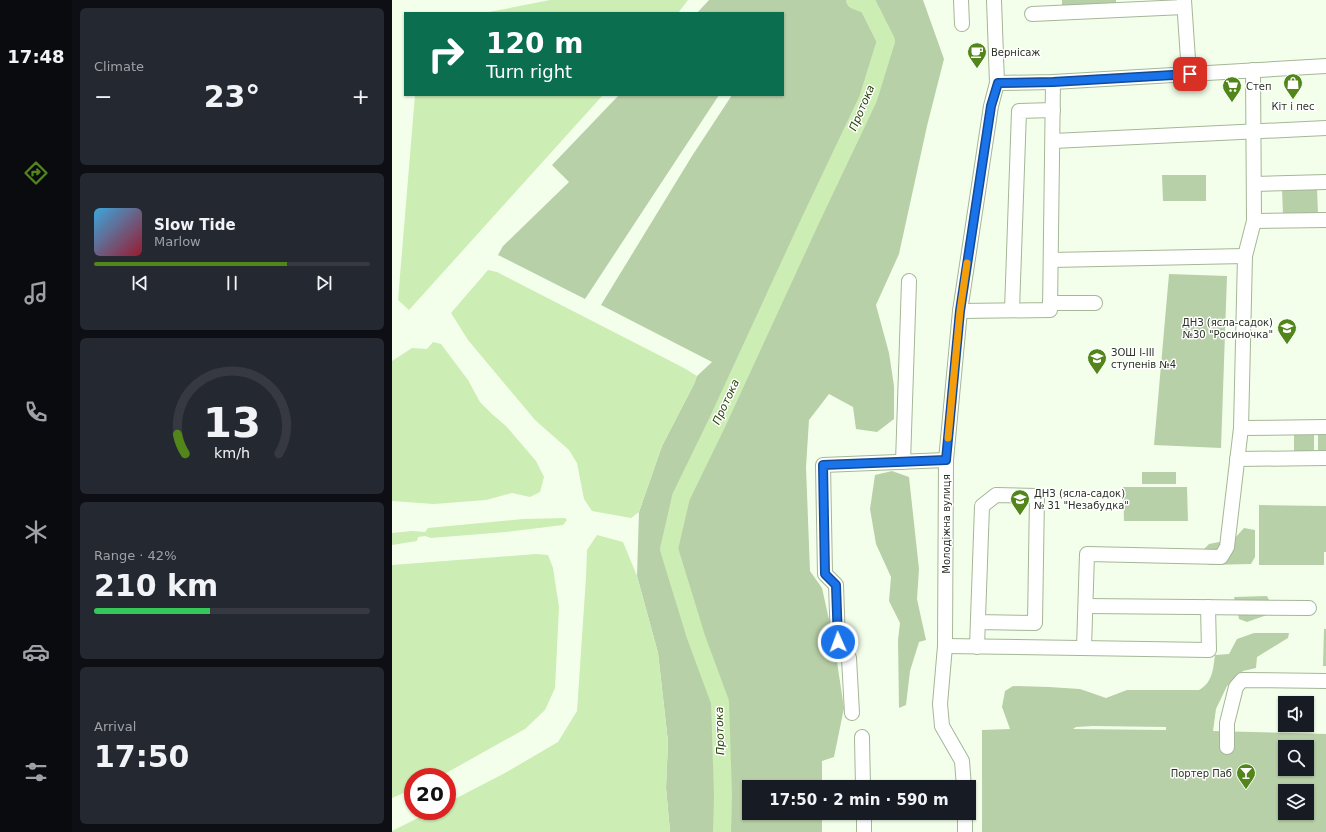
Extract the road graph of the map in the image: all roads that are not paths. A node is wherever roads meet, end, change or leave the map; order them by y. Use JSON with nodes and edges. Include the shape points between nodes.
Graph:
{"nodes":[{"id":1,"x":961,"y":0,"type":"edge"},
{"id":2,"x":994,"y":0,"type":"edge"},
{"id":3,"x":1184,"y":4,"type":"edge"},
{"id":4,"x":1032,"y":14,"type":"dead end"},
{"id":5,"x":962,"y":24,"type":"dead end"},
{"id":6,"x":1326,"y":66,"type":"edge"},
{"id":7,"x":1253,"y":70,"type":"junction"},
{"id":8,"x":1190,"y":74,"type":"junction"},
{"id":9,"x":1053,"y":82,"type":"junction"},
{"id":10,"x":998,"y":83,"type":"junction"},
{"id":11,"x":1053,"y":110,"type":"junction"},
{"id":12,"x":1326,"y":128,"type":"edge"},
{"id":13,"x":1253,"y":131,"type":"junction"},
{"id":14,"x":1053,"y":142,"type":"junction"},
{"id":15,"x":1326,"y":182,"type":"edge"},
{"id":16,"x":1254,"y":184,"type":"junction"},
{"id":17,"x":1326,"y":220,"type":"edge"},
{"id":18,"x":1254,"y":221,"type":"junction"},
{"id":19,"x":1245,"y":256,"type":"junction"},
{"id":20,"x":1051,"y":260,"type":"junction"},
{"id":21,"x":909,"y":281,"type":"dead end"},
{"id":22,"x":1050,"y":303,"type":"junction"},
{"id":23,"x":1095,"y":303,"type":"dead end"},
{"id":24,"x":1012,"y":310,"type":"junction"},
{"id":25,"x":960,"y":311,"type":"junction"},
{"id":26,"x":1326,"y":427,"type":"edge"},
{"id":27,"x":1241,"y":428,"type":"junction"},
{"id":28,"x":1326,"y":458,"type":"edge"},
{"id":29,"x":1237,"y":459,"type":"junction"},
{"id":30,"x":946,"y":460,"type":"junction"},
{"id":31,"x":903,"y":462,"type":"junction"},
{"id":32,"x":1086,"y":606,"type":"junction"},
{"id":33,"x":1208,"y":607,"type":"junction"},
{"id":34,"x":1309,"y":608,"type":"dead end"},
{"id":35,"x":978,"y":622,"type":"junction"},
{"id":36,"x":945,"y":646,"type":"junction"},
{"id":37,"x":977,"y":647,"type":"junction"},
{"id":38,"x":1084,"y":648,"type":"junction"},
{"id":39,"x":1326,"y":681,"type":"edge"},
{"id":40,"x":852,"y":714,"type":"dead end"},
{"id":41,"x":862,"y":737,"type":"dead end"},
{"id":42,"x":1227,"y":747,"type":"dead end"},
{"id":43,"x":863,"y":780,"type":"edge"},
{"id":44,"x":963,"y":780,"type":"edge"},
{"id":45,"x":864,"y":820,"type":"edge"},
{"id":46,"x":965,"y":820,"type":"edge"},
{"id":47,"x":864,"y":832,"type":"edge"},
{"id":48,"x":965,"y":832,"type":"edge"}],
"edges":[{"from":1,"to":5,"type":"street"},
{"from":2,"to":10,"type":"street","name":"Молодіжна вулиця"},
{"from":3,"to":4,"type":"street"},
{"from":3,"to":8,"type":"street"},
{"from":6,"to":7,"type":"street"},
{"from":7,"to":8,"type":"street"},
{"from":7,"to":13,"type":"street"},
{"from":8,"to":9,"type":"street"},
{"from":9,"to":10,"type":"street"},
{"from":9,"to":11,"type":"street"},
{"from":10,"to":25,"type":"street","name":"Молодіжна вулиця","via":[[991,106]]},
{"from":11,"to":14,"type":"street"},
{"from":11,"to":24,"type":"street","via":[[1019,111]]},
{"from":12,"to":13,"type":"street"},
{"from":13,"to":14,"type":"street"},
{"from":13,"to":16,"type":"street"},
{"from":14,"to":20,"type":"street"},
{"from":15,"to":16,"type":"street"},
{"from":16,"to":18,"type":"street"},
{"from":17,"to":18,"type":"street"},
{"from":18,"to":19,"type":"street"},
{"from":19,"to":20,"type":"street"},
{"from":19,"to":27,"type":"street"},
{"from":20,"to":22,"type":"street"},
{"from":21,"to":31,"type":"street"},
{"from":22,"to":23,"type":"street"},
{"from":22,"to":24,"type":"street","via":[[1050,310]]},
{"from":24,"to":25,"type":"street"},
{"from":25,"to":30,"type":"street","name":"Молодіжна вулиця"},
{"from":26,"to":27,"type":"street"},
{"from":27,"to":29,"type":"street"},
{"from":28,"to":29,"type":"street"},
{"from":29,"to":32,"type":"street","via":[[1227,546],[1221,557],[1087,554]]},
{"from":30,"to":31,"type":"street"},
{"from":30,"to":36,"type":"street","name":"Молодіжна вулиця"},
{"from":31,"to":40,"type":"street","via":[[823,465],[825,574],[836,585],[838,642],[849,658]]},
{"from":32,"to":33,"type":"street"},
{"from":32,"to":38,"type":"street"},
{"from":33,"to":34,"type":"street"},
{"from":33,"to":38,"type":"street","via":[[1209,650]]},
{"from":35,"to":35,"type":"street","via":[[982,506],[996,495],[1037,496],[1035,623]]},
{"from":35,"to":37,"type":"street"},
{"from":36,"to":37,"type":"street"},
{"from":36,"to":44,"type":"street","name":"Молодіжна вулиця","via":[[940,704],[942,726],[962,761]]},
{"from":37,"to":38,"type":"street"},
{"from":39,"to":42,"type":"street","via":[[1242,680],[1236,686],[1227,723]]},
{"from":41,"to":43,"type":"street"},
{"from":45,"to":47,"type":"street"},
{"from":46,"to":48,"type":"street"}]}
